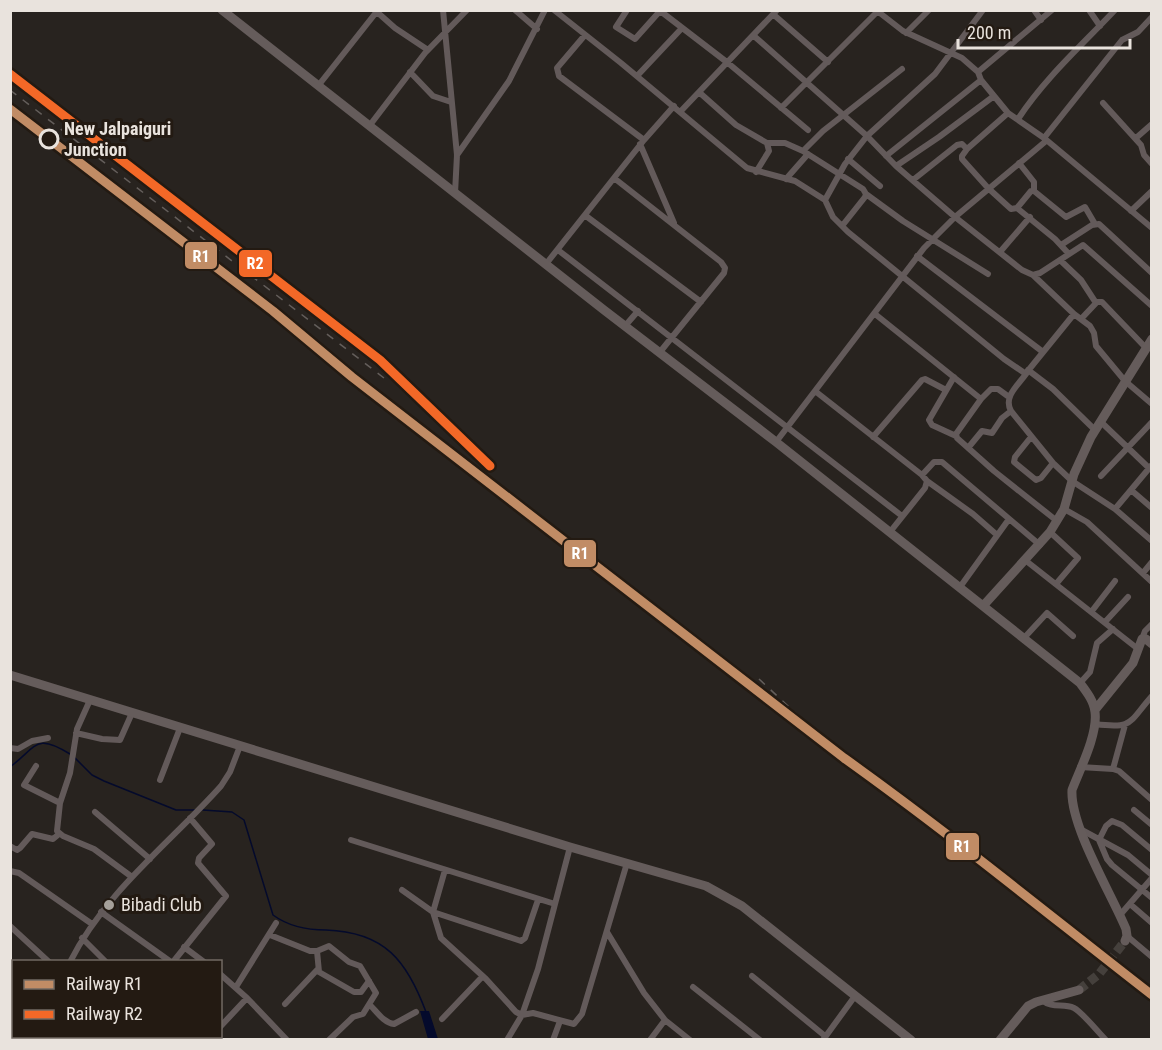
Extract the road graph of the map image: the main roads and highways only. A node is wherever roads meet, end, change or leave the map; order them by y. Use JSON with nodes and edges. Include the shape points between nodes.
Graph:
{"nodes":[{"id":1,"x":222,"y":10,"type":"edge"},
{"id":2,"x":1152,"y":339,"type":"edge"},
{"id":3,"x":983,"y":606,"type":"junction"},
{"id":4,"x":1152,"y":644,"type":"edge"},
{"id":5,"x":10,"y":675,"type":"edge"},
{"id":6,"x":1095,"y":710,"type":"junction"},
{"id":7,"x":1126,"y":938,"type":"road end"},
{"id":8,"x":1079,"y":990,"type":"tunnel mouth"},
{"id":9,"x":911,"y":1040,"type":"edge"},
{"id":10,"x":1000,"y":1040,"type":"edge"}],
"edges":[{"from":1,"to":3,"type":"main road"},
{"from":2,"to":3,"type":"main road","via":[[1097,426],[1057,521]]},
{"from":3,"to":6,"type":"main road","via":[[1080,683]]},
{"from":4,"to":6,"type":"main road","via":[[1142,639],[1134,663]]},
{"from":5,"to":9,"type":"main road","via":[[696,883],[733,900]]},
{"from":6,"to":7,"type":"main road","via":[[1095,724],[1071,800]]},
{"from":8,"to":10,"type":"main road","via":[[1028,1006]]}]}
